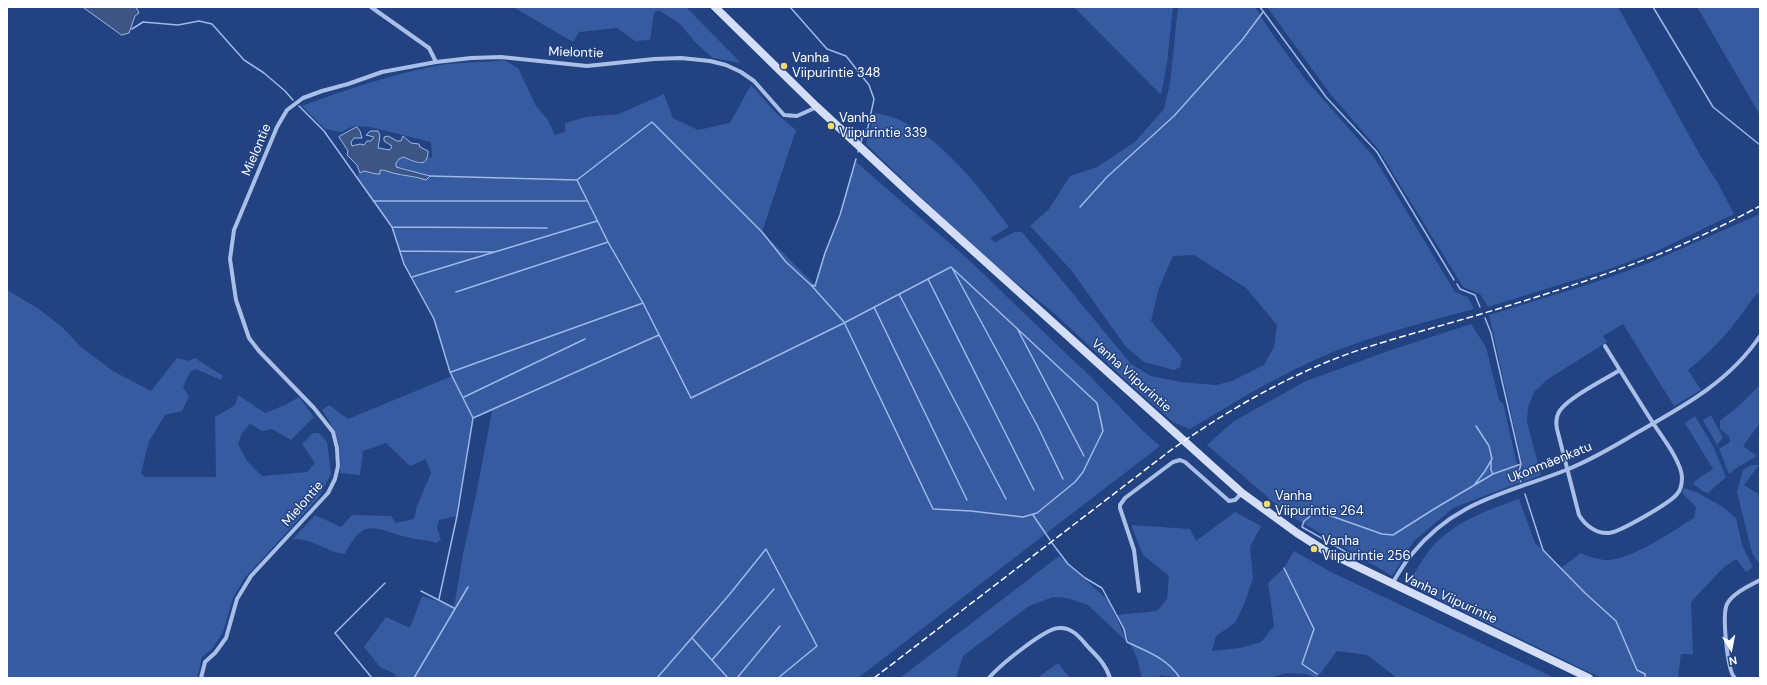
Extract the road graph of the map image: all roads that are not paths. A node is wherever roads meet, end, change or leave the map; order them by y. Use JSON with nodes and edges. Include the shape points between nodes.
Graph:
{"nodes":[{"id":1,"x":371,"y":7,"type":"edge"},
{"id":2,"x":715,"y":7,"type":"edge"},
{"id":3,"x":436,"y":62,"type":"junction"},
{"id":4,"x":817,"y":107,"type":"junction"},
{"id":5,"x":1760,"y":336,"type":"edge"},
{"id":6,"x":1605,"y":346,"type":"dead end"},
{"id":7,"x":1620,"y":370,"type":"junction"},
{"id":8,"x":1653,"y":424,"type":"junction"},
{"id":9,"x":1567,"y":470,"type":"junction"},
{"id":10,"x":1242,"y":493,"type":"junction"},
{"id":11,"x":1760,"y":580,"type":"edge"},
{"id":12,"x":1392,"y":584,"type":"junction"},
{"id":13,"x":1139,"y":591,"type":"dead end"},
{"id":14,"x":1580,"y":676,"type":"edge"},
{"id":15,"x":201,"y":678,"type":"edge"},
{"id":16,"x":989,"y":678,"type":"edge"},
{"id":17,"x":1110,"y":678,"type":"edge"},
{"id":18,"x":1589,"y":678,"type":"edge"},
{"id":19,"x":1735,"y":678,"type":"edge"}],
"edges":[{"from":1,"to":3,"type":"street","via":[[429,48]]},
{"from":2,"to":4,"type":"street","name":"Vanha Viipurintie"},
{"from":3,"to":4,"type":"street","name":"Mielontie","via":[[501,57],[587,66],[654,59],[710,61],[726,65],[754,81],[784,115],[797,116]]},
{"from":3,"to":15,"type":"street","name":"Mielontie","via":[[382,72],[322,91],[303,98],[287,110],[277,127],[234,230],[230,259],[232,275],[236,300],[249,338],[333,432],[338,466],[328,493],[243,587],[226,638],[215,653],[204,662]]},
{"from":4,"to":10,"type":"street","name":"Vanha Viipurintie"},
{"from":5,"to":8,"type":"street","name":"Ukonmäenkatu","via":[[1739,363],[1712,387]]},
{"from":6,"to":7,"type":"street"},
{"from":7,"to":8,"type":"street"},
{"from":7,"to":9,"type":"street","via":[[1569,401],[1558,413],[1557,429]]},
{"from":8,"to":9,"type":"street","name":"Ukonmäenkatu"},
{"from":8,"to":9,"type":"street","via":[[1680,467],[1681,486],[1678,494],[1670,501],[1623,529],[1609,533],[1601,532],[1584,523],[1579,515]]},
{"from":9,"to":12,"type":"street","name":"Ukonmäenkatu","via":[[1472,504],[1442,524],[1411,554]]},
{"from":10,"to":12,"type":"street","name":"Vanha Viipurintie","via":[[1326,552]]},
{"from":10,"to":13,"type":"street","via":[[1229,501],[1180,460],[1173,462],[1125,498],[1120,508],[1134,550]]},
{"from":11,"to":19,"type":"street","via":[[1735,595],[1727,604],[1729,666]]},
{"from":12,"to":14,"type":"street","name":"Vanha Viipurintie"},
{"from":14,"to":18,"type":"street","name":"Vanha Viipurintie"},
{"from":16,"to":17,"type":"street","via":[[1046,632],[1060,628],[1074,632],[1106,666]]}]}
